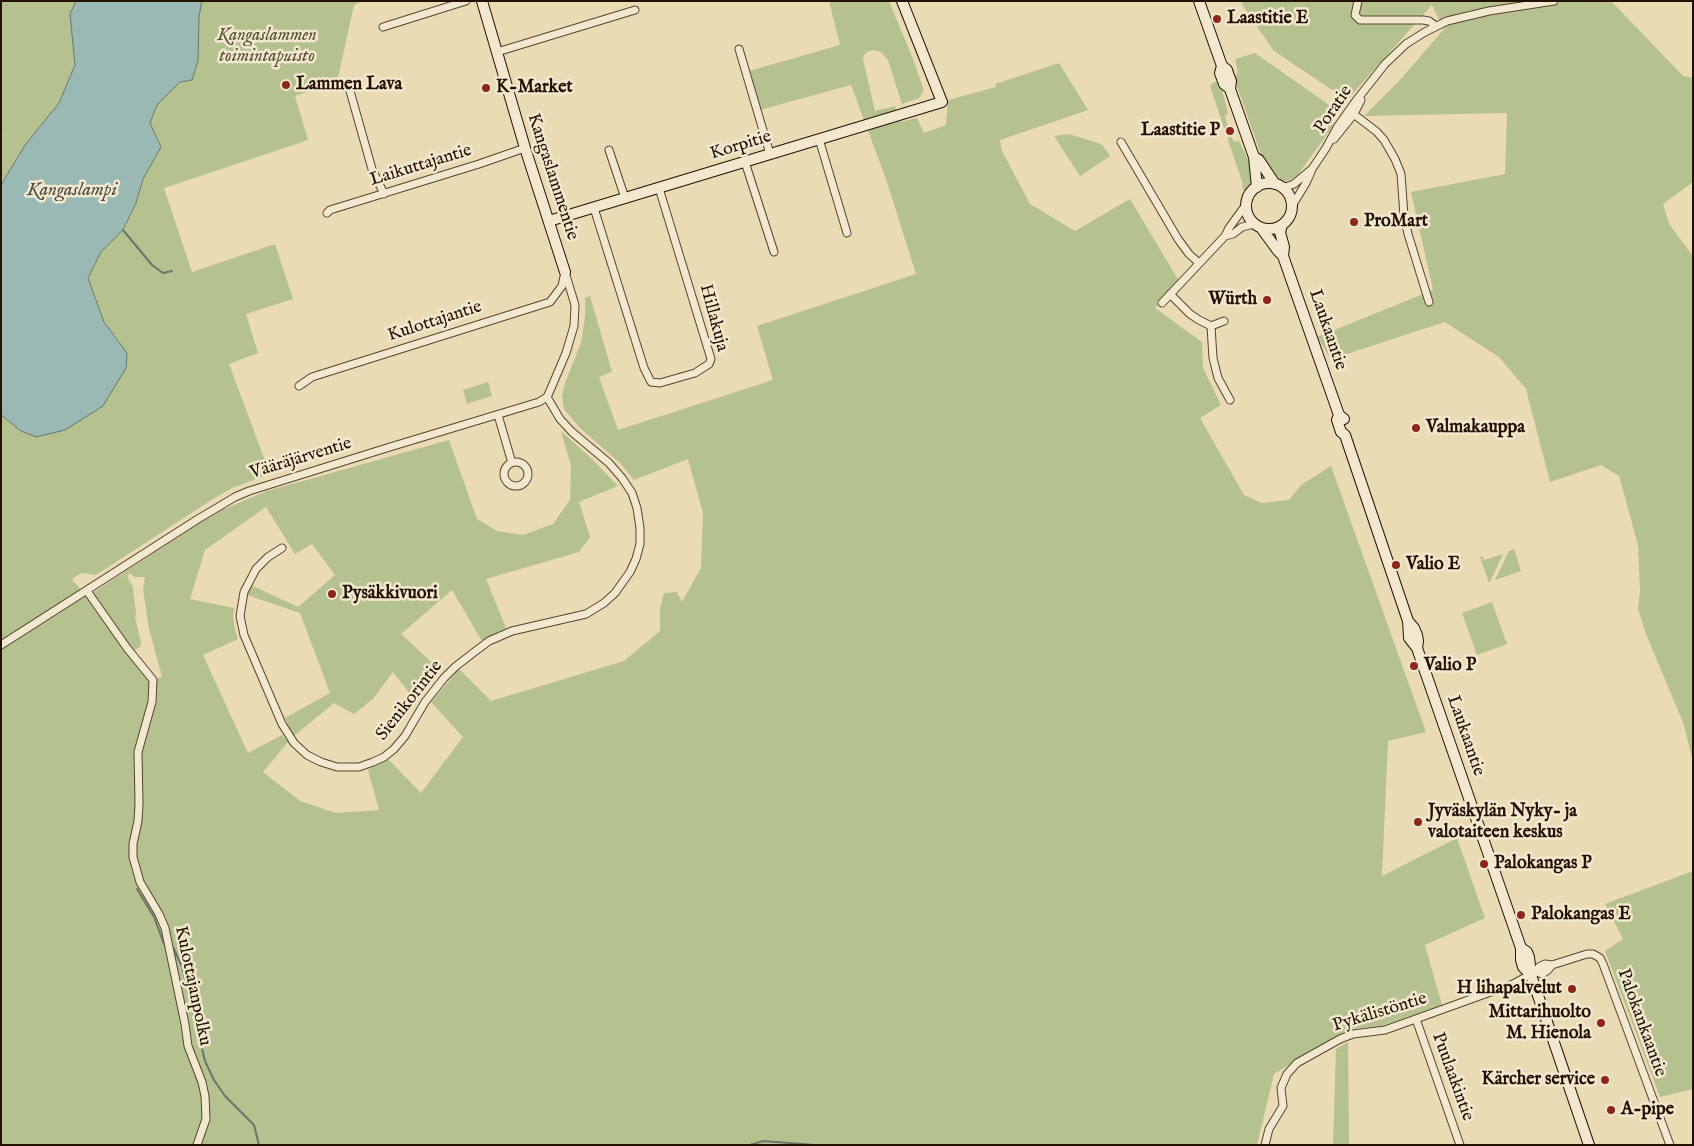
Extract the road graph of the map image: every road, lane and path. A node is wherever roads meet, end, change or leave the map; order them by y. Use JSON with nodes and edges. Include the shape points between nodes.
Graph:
{"nodes":[{"id":1,"x":466,"y":1,"type":"edge"},
{"id":2,"x":482,"y":1,"type":"edge"},
{"id":3,"x":902,"y":1,"type":"edge"},
{"id":4,"x":1199,"y":1,"type":"edge"},
{"id":5,"x":1358,"y":1,"type":"edge"},
{"id":6,"x":1554,"y":1,"type":"edge"},
{"id":7,"x":635,"y":10,"type":"dead end"},
{"id":8,"x":1436,"y":26,"type":"junction"},
{"id":9,"x":383,"y":27,"type":"dead end"},
{"id":10,"x":739,"y":48,"type":"dead end"},
{"id":11,"x":497,"y":52,"type":"junction"},
{"id":12,"x":349,"y":83,"type":"dead end"},
{"id":13,"x":1366,"y":89,"type":"junction"},
{"id":14,"x":1352,"y":113,"type":"junction"},
{"id":15,"x":819,"y":140,"type":"junction"},
{"id":16,"x":1121,"y":142,"type":"dead end"},
{"id":17,"x":525,"y":148,"type":"junction"},
{"id":18,"x":1326,"y":148,"type":"junction"},
{"id":19,"x":609,"y":150,"type":"dead end"},
{"id":20,"x":770,"y":154,"type":"junction"},
{"id":21,"x":1254,"y":156,"type":"junction"},
{"id":22,"x":745,"y":162,"type":"junction"},
{"id":23,"x":1312,"y":169,"type":"junction"},
{"id":24,"x":1279,"y":186,"type":"junction"},
{"id":25,"x":1257,"y":187,"type":"junction"},
{"id":26,"x":660,"y":188,"type":"junction"},
{"id":27,"x":384,"y":194,"type":"junction"},
{"id":28,"x":625,"y":198,"type":"junction"},
{"id":29,"x":1246,"y":206,"type":"junction"},
{"id":30,"x":1292,"y":206,"type":"junction"},
{"id":31,"x":594,"y":208,"type":"junction"},
{"id":32,"x":327,"y":212,"type":"dead end"},
{"id":33,"x":549,"y":221,"type":"junction"},
{"id":34,"x":1282,"y":225,"type":"junction"},
{"id":35,"x":1258,"y":227,"type":"junction"},
{"id":36,"x":847,"y":233,"type":"dead end"},
{"id":37,"x":1225,"y":236,"type":"junction"},
{"id":38,"x":774,"y":252,"type":"dead end"},
{"id":39,"x":1284,"y":256,"type":"junction"},
{"id":40,"x":1199,"y":263,"type":"junction"},
{"id":41,"x":565,"y":272,"type":"junction"},
{"id":42,"x":1170,"y":294,"type":"junction"},
{"id":43,"x":1429,"y":302,"type":"dead end"},
{"id":44,"x":1162,"y":303,"type":"dead end"},
{"id":45,"x":1224,"y":322,"type":"dead end"},
{"id":46,"x":1211,"y":326,"type":"junction"},
{"id":47,"x":299,"y":386,"type":"dead end"},
{"id":48,"x":547,"y":397,"type":"junction"},
{"id":49,"x":1230,"y":400,"type":"dead end"},
{"id":50,"x":498,"y":415,"type":"junction"},
{"id":51,"x":512,"y":463,"type":"dead end"},
{"id":52,"x":282,"y":548,"type":"dead end"},
{"id":53,"x":87,"y":591,"type":"junction"},
{"id":54,"x":1,"y":645,"type":"edge"},
{"id":55,"x":1533,"y":973,"type":"junction"},
{"id":56,"x":1416,"y":1019,"type":"junction"},
{"id":57,"x":197,"y":1145,"type":"edge"},
{"id":58,"x":1265,"y":1145,"type":"edge"},
{"id":59,"x":1460,"y":1145,"type":"edge"},
{"id":60,"x":1589,"y":1145,"type":"edge"},
{"id":61,"x":1670,"y":1145,"type":"edge"}],
"edges":[{"from":1,"to":9,"type":"street"},
{"from":2,"to":11,"type":"main road","name":"Kangaslammentie"},
{"from":3,"to":15,"type":"main road","name":"Korpitie","via":[[942,102]]},
{"from":4,"to":21,"type":"main road","via":[[1222,66],[1220,73],[1230,89]]},
{"from":5,"to":8,"type":"street","via":[[1355,15],[1360,20],[1423,20]]},
{"from":6,"to":8,"type":"street","name":"Poratie","via":[[1489,11]]},
{"from":7,"to":11,"type":"street"},
{"from":8,"to":13,"type":"street","name":"Poratie","via":[[1406,44]]},
{"from":10,"to":20,"type":"street"},
{"from":11,"to":17,"type":"main road","name":"Kangaslammentie"},
{"from":12,"to":27,"type":"street","via":[[372,169]]},
{"from":13,"to":14,"type":"street","name":"Poratie"},
{"from":13,"to":18,"type":"street","name":"Poratie"},
{"from":14,"to":18,"type":"street","name":"Poratie"},
{"from":14,"to":43,"type":"street","via":[[1377,132],[1395,159],[1401,174],[1408,234]]},
{"from":15,"to":20,"type":"main road","name":"Korpitie"},
{"from":15,"to":36,"type":"street"},
{"from":16,"to":40,"type":"street","via":[[1178,239]]},
{"from":17,"to":27,"type":"street","name":"Laikuttajantie"},
{"from":17,"to":33,"type":"main road","name":"Kangaslammentie"},
{"from":18,"to":23,"type":"street","name":"Poratie"},
{"from":19,"to":28,"type":"street"},
{"from":20,"to":22,"type":"main road","name":"Korpitie"},
{"from":21,"to":24,"type":"main road"},
{"from":21,"to":25,"type":"main road"},
{"from":22,"to":26,"type":"main road","name":"Korpitie"},
{"from":22,"to":38,"type":"street"},
{"from":23,"to":24,"type":"street","name":"Poratie","via":[[1294,184]]},
{"from":23,"to":30,"type":"street","name":"Poratie"},
{"from":24,"to":25,"type":"main road","via":[[1262,184]]},
{"from":24,"to":30,"type":"main road","via":[[1291,199]]},
{"from":25,"to":29,"type":"main road","via":[[1248,195]]},
{"from":26,"to":28,"type":"main road","name":"Korpitie"},
{"from":26,"to":31,"type":"street","name":"Hillakuja","via":[[711,360],[696,373],[660,384],[651,382],[644,368]]},
{"from":27,"to":32,"type":"street","name":"Laikuttajantie"},
{"from":28,"to":31,"type":"main road","name":"Korpitie"},
{"from":29,"to":35,"type":"main road","via":[[1248,216]]},
{"from":29,"to":37,"type":"street"},
{"from":30,"to":34,"type":"main road"},
{"from":31,"to":33,"type":"main road","name":"Korpitie"},
{"from":33,"to":41,"type":"main road","name":"Kangaslammentie"},
{"from":34,"to":35,"type":"main road","via":[[1269,230]]},
{"from":34,"to":39,"type":"main road","name":"Laukaantie"},
{"from":35,"to":37,"type":"street","via":[[1242,227]]},
{"from":35,"to":39,"type":"main road","name":"Laukaantie"},
{"from":37,"to":40,"type":"street"},
{"from":39,"to":55,"type":"main road","name":"Laukaantie","via":[[1339,415],[1340,432],[1345,435],[1408,621],[1409,638],[1416,648],[1521,948],[1520,960],[1523,967]]},
{"from":40,"to":42,"type":"street"},
{"from":41,"to":47,"type":"street","name":"Kulottajantie","via":[[562,286],[550,302],[312,377]]},
{"from":41,"to":48,"type":"street","name":"Kangaslammentie","via":[[575,305],[574,326],[570,344]]},
{"from":42,"to":44,"type":"street"},
{"from":42,"to":46,"type":"street","via":[[1190,314]]},
{"from":45,"to":46,"type":"street"},
{"from":46,"to":49,"type":"street","via":[[1218,378]]},
{"from":48,"to":50,"type":"street","name":"Vääräjärventie"},
{"from":48,"to":52,"type":"street","name":"Sienikorintie","via":[[560,419],[609,463],[632,493],[640,528],[636,559],[615,593],[586,614],[512,631],[489,642],[455,667],[425,702],[405,736],[384,757],[359,767],[337,767],[321,762],[294,743],[282,724],[244,635],[240,616],[244,592],[256,569]]},
{"from":50,"to":51,"type":"street"},
{"from":50,"to":53,"type":"street","name":"Vääräjärventie","via":[[249,491],[198,519]]},
{"from":53,"to":54,"type":"street","name":"Vääräjärventie"},
{"from":53,"to":57,"type":"street","name":"Kulottajanpolku","via":[[154,680],[152,702],[138,752],[139,804],[133,857],[140,882],[166,928],[188,1046],[204,1089],[206,1119]]},
{"from":55,"to":56,"type":"street","name":"Pykälistöntie","via":[[1513,984]]},
{"from":55,"to":60,"type":"main road","name":"Laukaantie"},
{"from":55,"to":61,"type":"street","name":"Palokankaantie","via":[[1545,964],[1552,965],[1587,954],[1600,958]]},
{"from":56,"to":58,"type":"street","name":"Pykälistöntie","via":[[1385,1030],[1353,1034],[1297,1063],[1281,1088],[1283,1106],[1269,1129]]},
{"from":56,"to":59,"type":"street","name":"Puulaakintie"}]}
